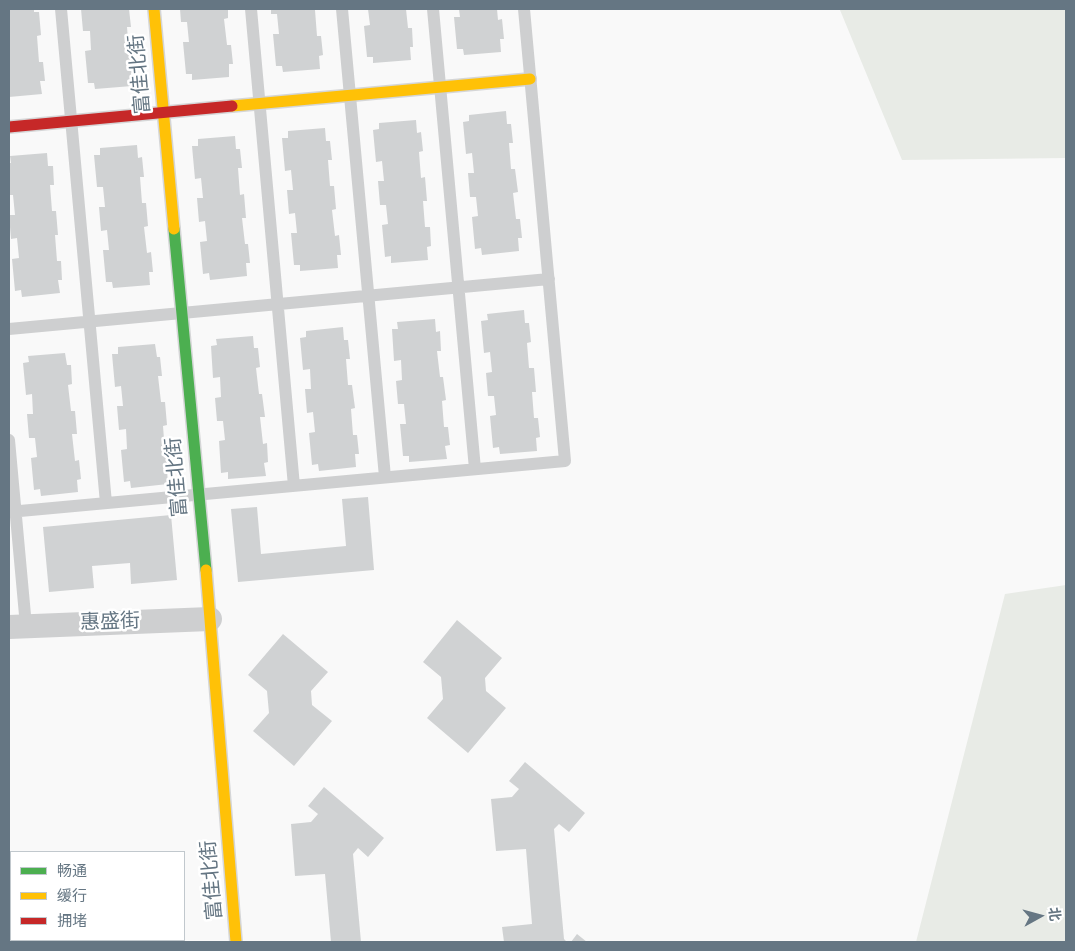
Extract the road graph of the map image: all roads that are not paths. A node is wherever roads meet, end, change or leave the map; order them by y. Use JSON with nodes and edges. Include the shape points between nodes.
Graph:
{"nodes":[{"id":1,"x":61,"y":9,"type":"edge"},
{"id":2,"x":154,"y":9,"type":"edge"},
{"id":3,"x":251,"y":9,"type":"edge"},
{"id":4,"x":342,"y":9,"type":"edge"},
{"id":5,"x":433,"y":9,"type":"edge"},
{"id":6,"x":524,"y":9,"type":"edge"},
{"id":7,"x":530,"y":79,"type":"junction"},
{"id":8,"x":440,"y":87,"type":"junction"},
{"id":9,"x":350,"y":96,"type":"junction"},
{"id":10,"x":260,"y":104,"type":"junction"},
{"id":11,"x":164,"y":113,"type":"junction"},
{"id":12,"x":71,"y":121,"type":"junction"},
{"id":13,"x":9,"y":127,"type":"edge"},
{"id":14,"x":549,"y":279,"type":"junction"},
{"id":15,"x":459,"y":288,"type":"junction"},
{"id":16,"x":368,"y":296,"type":"junction"},
{"id":17,"x":278,"y":304,"type":"junction"},
{"id":18,"x":182,"y":313,"type":"junction"},
{"id":19,"x":90,"y":322,"type":"junction"},
{"id":20,"x":9,"y":329,"type":"edge"},
{"id":21,"x":9,"y":440,"type":"edge"},
{"id":22,"x":475,"y":469,"type":"junction"},
{"id":23,"x":385,"y":477,"type":"junction"},
{"id":24,"x":294,"y":486,"type":"junction"},
{"id":25,"x":199,"y":494,"type":"junction"},
{"id":26,"x":106,"y":503,"type":"junction"},
{"id":27,"x":12,"y":512,"type":"edge"},
{"id":28,"x":210,"y":619,"type":"junction"},
{"id":29,"x":17,"y":626,"type":"edge"},
{"id":30,"x":236,"y":942,"type":"edge"}],
"edges":[{"from":1,"to":12,"type":"lane"},
{"from":2,"to":11,"type":"street","name":"富佳北街"},
{"from":3,"to":10,"type":"lane"},
{"from":4,"to":9,"type":"lane"},
{"from":5,"to":8,"type":"lane"},
{"from":6,"to":7,"type":"lane"},
{"from":7,"to":8,"type":"street"},
{"from":7,"to":14,"type":"lane"},
{"from":8,"to":9,"type":"street"},
{"from":8,"to":15,"type":"lane"},
{"from":9,"to":10,"type":"street"},
{"from":9,"to":16,"type":"lane"},
{"from":10,"to":11,"type":"street"},
{"from":10,"to":17,"type":"lane"},
{"from":11,"to":12,"type":"street"},
{"from":11,"to":18,"type":"street","name":"富佳北街"},
{"from":12,"to":13,"type":"street"},
{"from":12,"to":19,"type":"lane"},
{"from":14,"to":15,"type":"lane"},
{"from":14,"to":22,"type":"lane","via":[[565,461]]},
{"from":15,"to":16,"type":"lane"},
{"from":15,"to":22,"type":"lane"},
{"from":16,"to":17,"type":"lane"},
{"from":16,"to":23,"type":"lane"},
{"from":17,"to":18,"type":"lane"},
{"from":17,"to":24,"type":"lane"},
{"from":18,"to":19,"type":"lane"},
{"from":18,"to":25,"type":"street","name":"富佳北街"},
{"from":19,"to":20,"type":"lane"},
{"from":19,"to":26,"type":"lane"},
{"from":21,"to":27,"type":"lane"},
{"from":22,"to":23,"type":"lane"},
{"from":23,"to":24,"type":"lane"},
{"from":24,"to":25,"type":"lane"},
{"from":25,"to":26,"type":"lane"},
{"from":25,"to":28,"type":"street","name":"富佳北街"},
{"from":26,"to":27,"type":"lane"},
{"from":27,"to":29,"type":"lane"},
{"from":28,"to":29,"type":"street","name":"惠盛街"},
{"from":28,"to":30,"type":"street","name":"富佳北街"}]}
